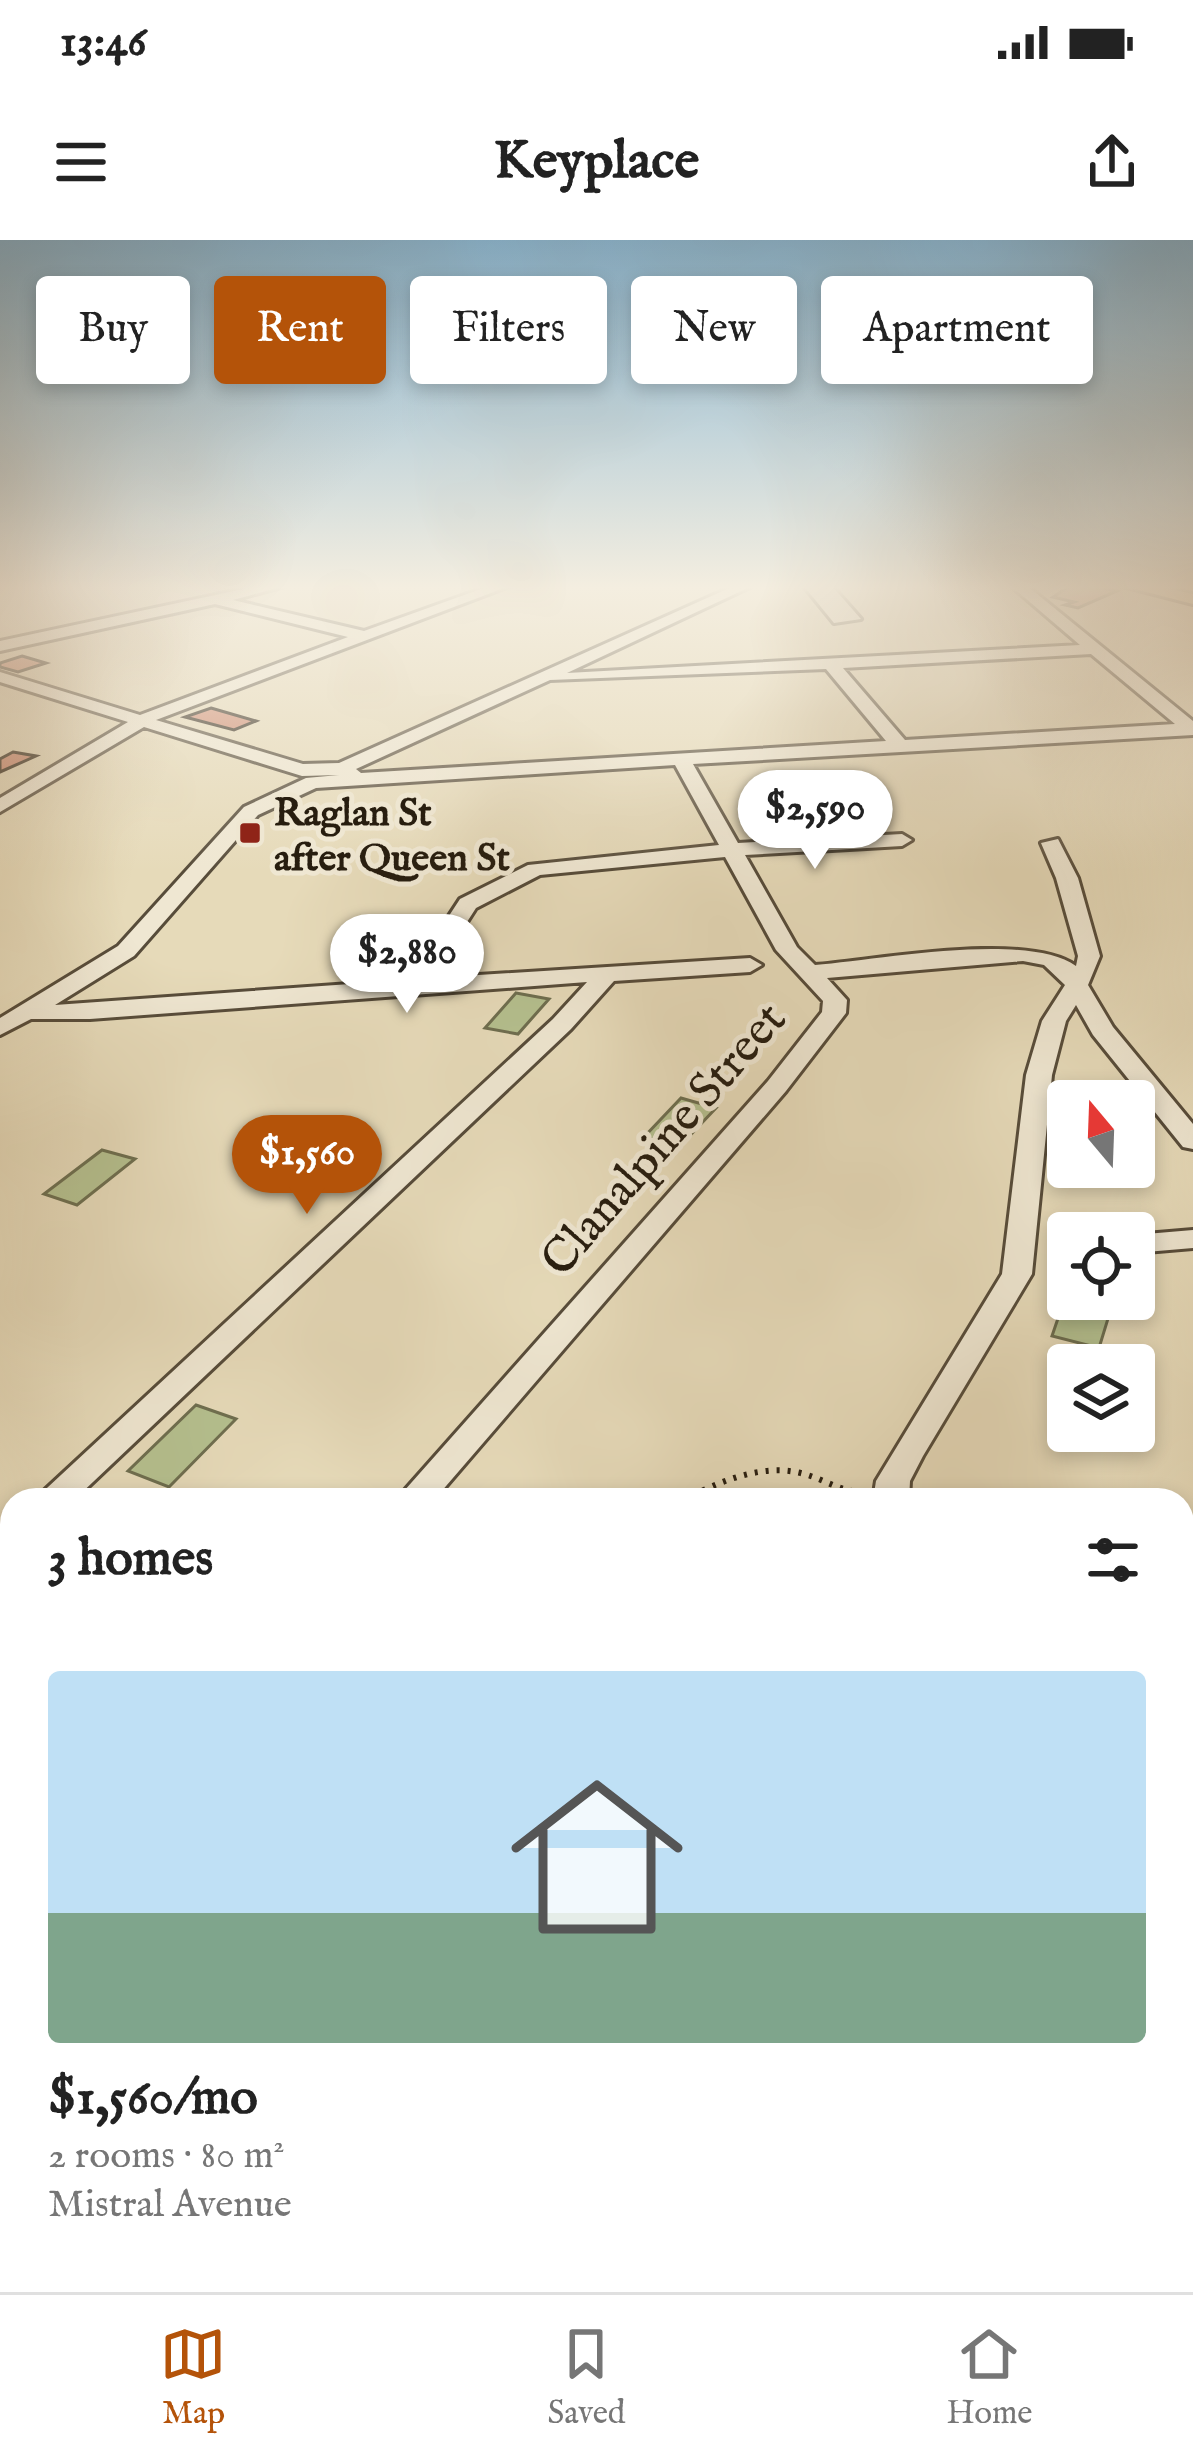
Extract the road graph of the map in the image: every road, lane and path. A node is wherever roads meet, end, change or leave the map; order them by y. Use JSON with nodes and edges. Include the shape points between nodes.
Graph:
{"nodes":[{"id":1,"x":6,"y":681,"type":"edge"},
{"id":2,"x":246,"y":681,"type":"edge"},
{"id":3,"x":536,"y":681,"type":"edge"},
{"id":4,"x":845,"y":681,"type":"edge"},
{"id":5,"x":1132,"y":681,"type":"edge"},
{"id":6,"x":142,"y":720,"type":"junction"},
{"id":7,"x":1192,"y":729,"type":"edge"},
{"id":8,"x":901,"y":747,"type":"junction"},
{"id":9,"x":682,"y":760,"type":"junction"},
{"id":10,"x":347,"y":774,"type":"junction"},
{"id":11,"x":313,"y":777,"type":"junction"},
{"id":12,"x":0,"y":806,"type":"edge"},
{"id":13,"x":1051,"y":843,"type":"dead end"},
{"id":14,"x":734,"y":852,"type":"junction"},
{"id":15,"x":1083,"y":942,"type":"junction"},
{"id":16,"x":1023,"y":954,"type":"junction"},
{"id":17,"x":749,"y":965,"type":"dead end"},
{"id":18,"x":808,"y":973,"type":"junction"},
{"id":19,"x":605,"y":976,"type":"junction"},
{"id":20,"x":1075,"y":981,"type":"junction"},
{"id":21,"x":414,"y":986,"type":"junction"},
{"id":22,"x":26,"y":1012,"type":"junction"},
{"id":23,"x":0,"y":1028,"type":"edge"},
{"id":24,"x":1193,"y":1141,"type":"edge"},
{"id":25,"x":1193,"y":1239,"type":"edge"},
{"id":26,"x":1155,"y":1242,"type":"edge"},
{"id":27,"x":65,"y":1488,"type":"edge"},
{"id":28,"x":424,"y":1488,"type":"edge"},
{"id":29,"x":707,"y":1488,"type":"edge"},
{"id":30,"x":830,"y":1488,"type":"edge"},
{"id":31,"x":894,"y":1488,"type":"edge"}],
"edges":[{"from":1,"to":6,"type":"street","via":[[27,693]]},
{"from":2,"to":6,"type":"street"},
{"from":3,"to":10,"type":"street"},
{"from":4,"to":8,"type":"street"},
{"from":5,"to":7,"type":"street"},
{"from":6,"to":11,"type":"street"},
{"from":6,"to":12,"type":"street"},
{"from":7,"to":8,"type":"street"},
{"from":8,"to":9,"type":"street"},
{"from":9,"to":10,"type":"street"},
{"from":9,"to":14,"type":"street","name":"Clanalpine Street"},
{"from":10,"to":11,"type":"street","via":[[334,784]]},
{"from":11,"to":22,"type":"street","via":[[251,811],[126,951]]},
{"from":13,"to":15,"type":"street"},
{"from":14,"to":14,"type":"street","via":[[882,838],[904,842],[771,854]]},
{"from":14,"to":18,"type":"street","name":"Clanalpine Street"},
{"from":14,"to":21,"type":"street","via":[[526,872],[468,904]]},
{"from":15,"to":16,"type":"street"},
{"from":15,"to":20,"type":"street","via":[[1087,968]]},
{"from":16,"to":18,"type":"street"},
{"from":16,"to":20,"type":"street","via":[[1060,964]]},
{"from":17,"to":19,"type":"street"},
{"from":18,"to":28,"type":"street","name":"Clanalpine Street","via":[[836,1000],[830,1022]]},
{"from":19,"to":21,"type":"street"},
{"from":19,"to":27,"type":"street"},
{"from":20,"to":24,"type":"street","via":[[1102,1030]]},
{"from":20,"to":31,"type":"street","via":[[1040,1075],[1017,1274]]},
{"from":21,"to":22,"type":"street"},
{"from":22,"to":23,"type":"street"},
{"from":25,"to":26,"type":"street"},
{"from":29,"to":30,"type":"path","via":[[781,1472]]}]}
